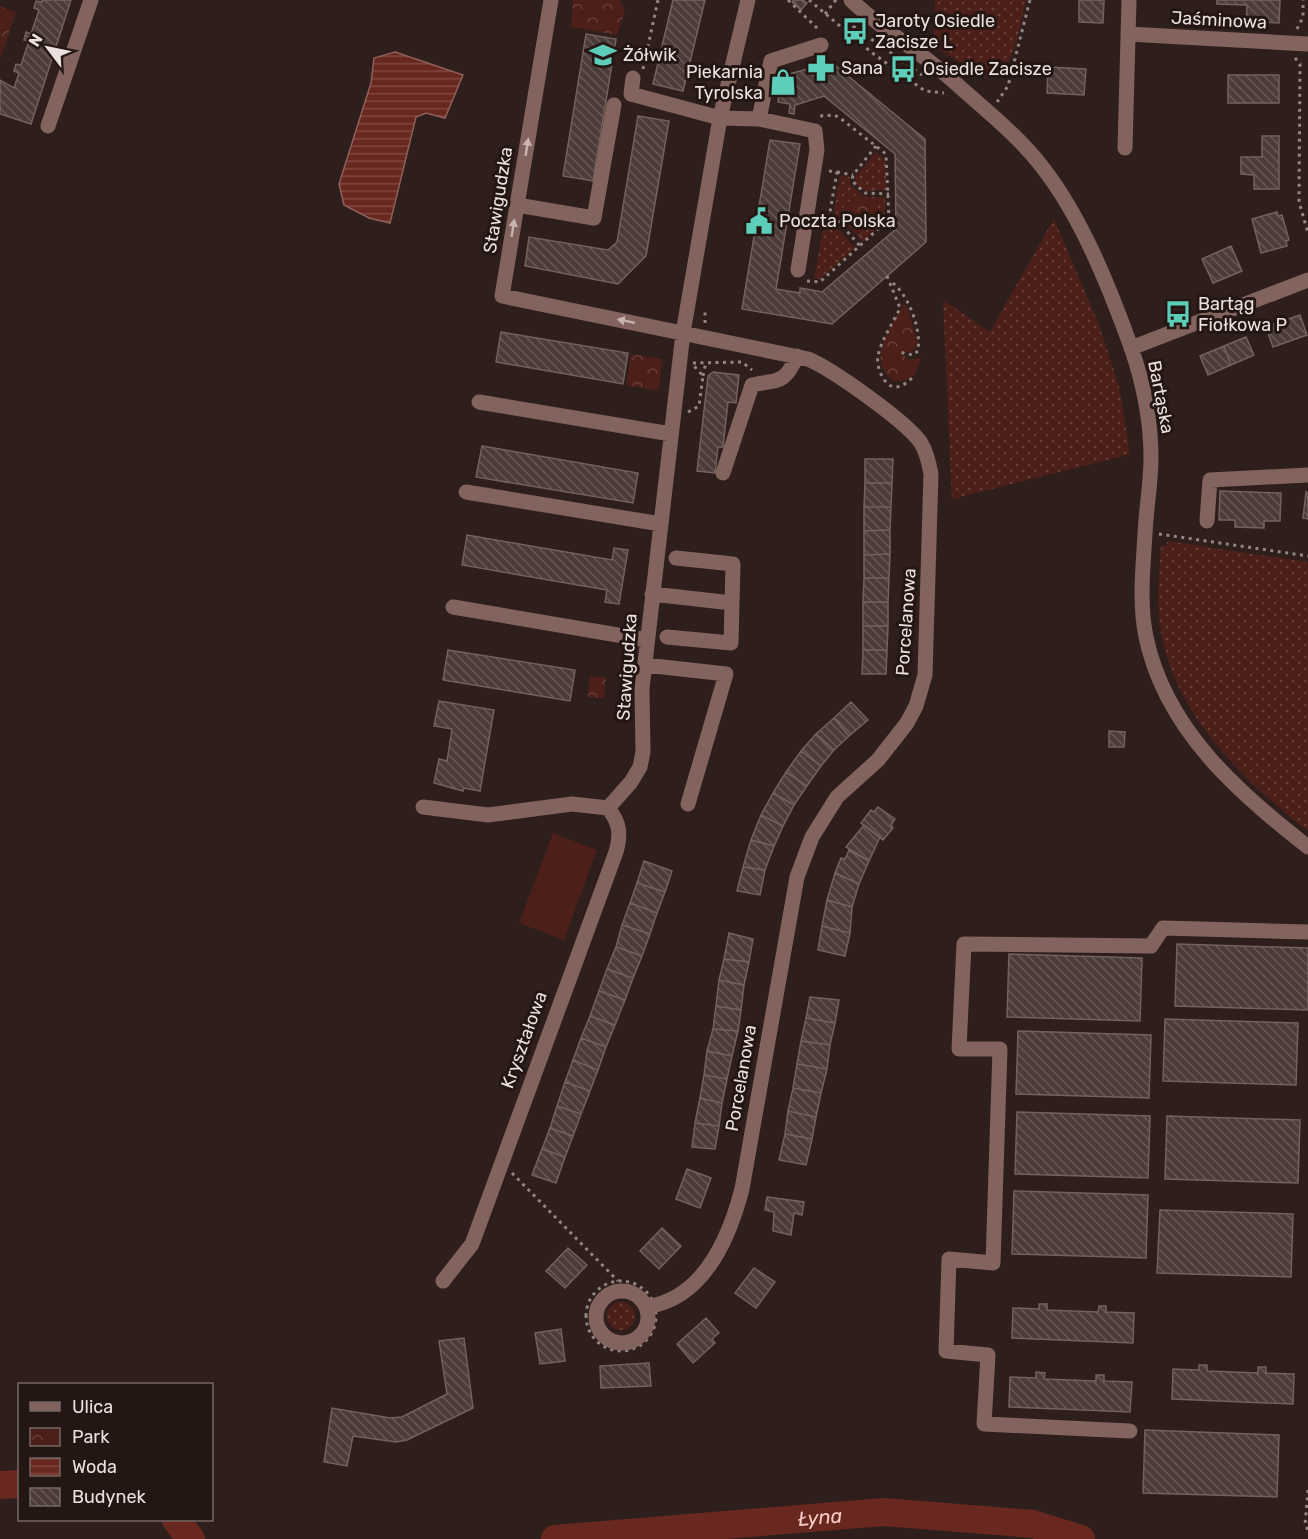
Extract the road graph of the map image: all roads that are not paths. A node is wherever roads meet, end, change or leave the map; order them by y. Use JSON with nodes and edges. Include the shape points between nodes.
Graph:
{"nodes":[{"id":1,"x":91,"y":0,"type":"edge"},
{"id":2,"x":550,"y":0,"type":"edge"},
{"id":3,"x":748,"y":0,"type":"edge"},
{"id":4,"x":1129,"y":0,"type":"edge"},
{"id":5,"x":847,"y":1,"type":"edge"},
{"id":6,"x":1128,"y":34,"type":"junction"},
{"id":7,"x":820,"y":38,"type":"road end"},
{"id":8,"x":1308,"y":44,"type":"edge"},
{"id":9,"x":633,"y":78,"type":"dead end"},
{"id":10,"x":614,"y":105,"type":"dead end"},
{"id":11,"x":720,"y":118,"type":"junction"},
{"id":12,"x":759,"y":119,"type":"junction"},
{"id":13,"x":48,"y":126,"type":"dead end"},
{"id":14,"x":1125,"y":148,"type":"dead end"},
{"id":15,"x":517,"y":205,"type":"junction"},
{"id":16,"x":798,"y":270,"type":"dead end"},
{"id":17,"x":1308,"y":280,"type":"edge"},
{"id":18,"x":683,"y":333,"type":"junction"},
{"id":19,"x":1131,"y":348,"type":"junction"},
{"id":20,"x":796,"y":356,"type":"junction"},
{"id":21,"x":480,"y":402,"type":"dead end"},
{"id":22,"x":671,"y":434,"type":"junction"},
{"id":23,"x":723,"y":473,"type":"dead end"},
{"id":24,"x":1308,"y":475,"type":"edge"},
{"id":25,"x":466,"y":492,"type":"dead end"},
{"id":26,"x":1207,"y":521,"type":"dead end"},
{"id":27,"x":661,"y":524,"type":"junction"},
{"id":28,"x":676,"y":558,"type":"dead end"},
{"id":29,"x":652,"y":594,"type":"junction"},
{"id":30,"x":732,"y":603,"type":"junction"},
{"id":31,"x":453,"y":607,"type":"dead end"},
{"id":32,"x":667,"y":638,"type":"dead end"},
{"id":33,"x":647,"y":640,"type":"junction"},
{"id":34,"x":645,"y":665,"type":"junction"},
{"id":35,"x":688,"y":804,"type":"dead end"},
{"id":36,"x":423,"y":807,"type":"dead end"},
{"id":37,"x":608,"y":808,"type":"junction"},
{"id":38,"x":1308,"y":846,"type":"edge"},
{"id":39,"x":1308,"y":932,"type":"edge"},
{"id":40,"x":443,"y":1281,"type":"dead end"},
{"id":41,"x":655,"y":1307,"type":"road end"},
{"id":42,"x":1130,"y":1431,"type":"dead end"}],
"edges":[{"from":1,"to":13,"type":"street"},
{"from":15,"to":2,"type":"street","name":"Stawigudzka","one_way":true},
{"from":3,"to":11,"type":"street","name":"Stawigudzka"},
{"from":4,"to":6,"type":"street"},
{"from":5,"to":19,"type":"street","name":"Bartąska","via":[[1024,145],[1057,189],[1087,244]]},
{"from":6,"to":8,"type":"street","name":"Jaśminowa"},
{"from":6,"to":14,"type":"street"},
{"from":7,"to":12,"type":"street","via":[[771,61]]},
{"from":9,"to":11,"type":"street","via":[[631,94]]},
{"from":10,"to":15,"type":"street","via":[[594,218]]},
{"from":11,"to":12,"type":"street"},
{"from":11,"to":18,"type":"street","name":"Stawigudzka"},
{"from":12,"to":16,"type":"street","via":[[819,133]]},
{"from":18,"to":15,"type":"street","name":"Stawigudzka","one_way":true,"via":[[502,296]]},
{"from":17,"to":19,"type":"street"},
{"from":18,"to":20,"type":"street","name":"Porcelanowa"},
{"from":18,"to":22,"type":"street","name":"Stawigudzka"},
{"from":19,"to":38,"type":"street","name":"Bartąska","via":[[1150,427],[1146,636],[1158,675],[1171,705],[1204,753],[1251,801]]},
{"from":20,"to":23,"type":"street","via":[[785,378],[752,385]]},
{"from":20,"to":41,"type":"street","name":"Porcelanowa","via":[[830,369],[911,432],[928,456],[931,510],[925,675],[916,706],[895,742],[837,797],[805,852],[797,877],[734,1220],[712,1262],[692,1285],[678,1297]]},
{"from":21,"to":22,"type":"street"},
{"from":22,"to":27,"type":"street","name":"Stawigudzka"},
{"from":24,"to":26,"type":"street","via":[[1210,480]]},
{"from":25,"to":27,"type":"street"},
{"from":27,"to":29,"type":"street","name":"Stawigudzka"},
{"from":28,"to":30,"type":"street","via":[[733,564]]},
{"from":29,"to":30,"type":"street"},
{"from":29,"to":33,"type":"street","name":"Stawigudzka"},
{"from":30,"to":32,"type":"street","via":[[731,643]]},
{"from":31,"to":33,"type":"street"},
{"from":33,"to":34,"type":"street","name":"Stawigudzka"},
{"from":34,"to":35,"type":"street","via":[[726,674]]},
{"from":34,"to":37,"type":"street","name":"Stawigudzka","via":[[640,767]]},
{"from":36,"to":37,"type":"street","via":[[488,815],[572,804]]},
{"from":37,"to":40,"type":"street","name":"Kryształowa","via":[[619,828],[616,852],[472,1244]]},
{"from":39,"to":42,"type":"street","via":[[1163,928],[1151,946],[964,944],[959,1049],[1000,1049],[993,1263],[949,1259],[946,1351],[988,1355],[984,1424]]}]}
